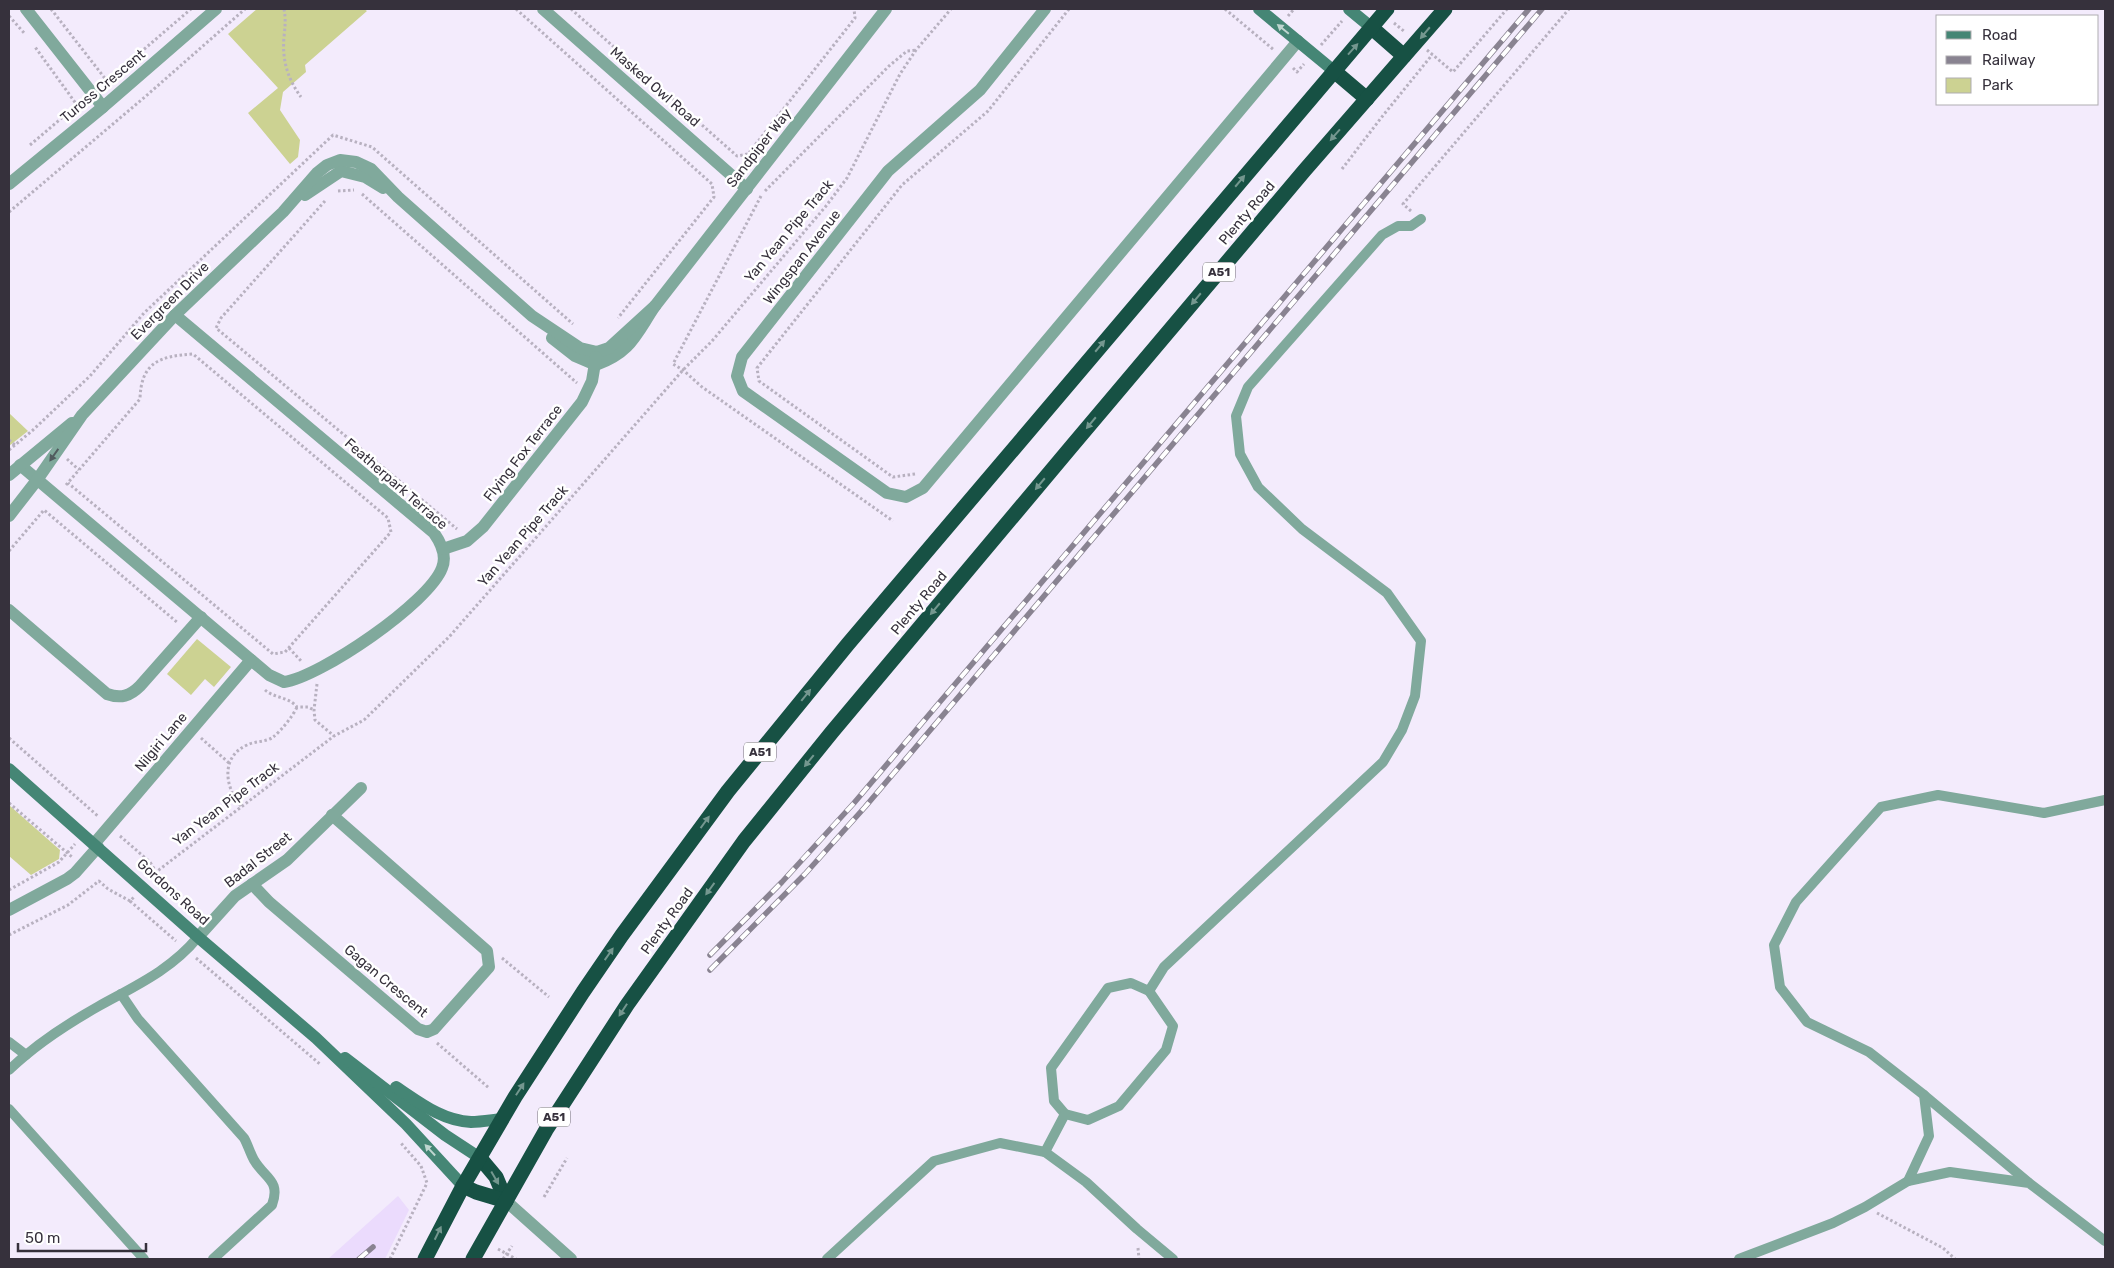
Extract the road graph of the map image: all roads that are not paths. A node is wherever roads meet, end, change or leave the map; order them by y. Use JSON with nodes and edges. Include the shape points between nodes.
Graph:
{"nodes":[{"id":1,"x":26,"y":9,"type":"edge"},
{"id":2,"x":216,"y":9,"type":"edge"},
{"id":3,"x":542,"y":9,"type":"edge"},
{"id":4,"x":886,"y":9,"type":"edge"},
{"id":5,"x":1045,"y":9,"type":"edge"},
{"id":6,"x":1259,"y":9,"type":"edge"},
{"id":7,"x":1387,"y":9,"type":"edge"},
{"id":8,"x":1445,"y":9,"type":"edge"},
{"id":9,"x":1350,"y":10,"type":"edge"},
{"id":10,"x":1372,"y":28,"type":"junction"},
{"id":11,"x":1298,"y":41,"type":"junction"},
{"id":12,"x":1404,"y":56,"type":"junction"},
{"id":13,"x":1334,"y":71,"type":"junction"},
{"id":14,"x":1367,"y":99,"type":"junction"},
{"id":15,"x":102,"y":107,"type":"junction"},
{"id":16,"x":9,"y":184,"type":"edge"},
{"id":17,"x":747,"y":188,"type":"junction"},
{"id":18,"x":1421,"y":219,"type":"road end"},
{"id":19,"x":655,"y":306,"type":"junction"},
{"id":20,"x":175,"y":315,"type":"junction"},
{"id":21,"x":532,"y":316,"type":"junction"},
{"id":22,"x":597,"y":352,"type":"junction"},
{"id":23,"x":596,"y":365,"type":"junction"},
{"id":24,"x":82,"y":415,"type":"junction"},
{"id":25,"x":20,"y":465,"type":"junction"},
{"id":26,"x":9,"y":475,"type":"edge"},
{"id":27,"x":37,"y":480,"type":"junction"},
{"id":28,"x":9,"y":516,"type":"edge"},
{"id":29,"x":443,"y":549,"type":"junction"},
{"id":30,"x":9,"y":610,"type":"edge"},
{"id":31,"x":201,"y":618,"type":"junction"},
{"id":32,"x":250,"y":660,"type":"junction"},
{"id":33,"x":9,"y":769,"type":"edge"},
{"id":34,"x":360,"y":788,"type":"dead end"},
{"id":35,"x":2105,"y":800,"type":"edge"},
{"id":36,"x":332,"y":816,"type":"junction"},
{"id":37,"x":96,"y":845,"type":"junction"},
{"id":38,"x":252,"y":884,"type":"junction"},
{"id":39,"x":9,"y":910,"type":"edge"},
{"id":40,"x":198,"y":937,"type":"junction"},
{"id":41,"x":1149,"y":991,"type":"junction"},
{"id":42,"x":122,"y":994,"type":"junction"},
{"id":43,"x":316,"y":1038,"type":"junction"},
{"id":44,"x":9,"y":1042,"type":"edge"},
{"id":45,"x":334,"y":1050,"type":"junction"},
{"id":46,"x":26,"y":1055,"type":"junction"},
{"id":47,"x":9,"y":1070,"type":"edge"},
{"id":48,"x":1924,"y":1095,"type":"junction"},
{"id":49,"x":9,"y":1109,"type":"edge"},
{"id":50,"x":1065,"y":1114,"type":"junction"},
{"id":51,"x":502,"y":1119,"type":"junction"},
{"id":52,"x":1045,"y":1152,"type":"junction"},
{"id":53,"x":480,"y":1158,"type":"junction"},
{"id":54,"x":1908,"y":1181,"type":"junction"},
{"id":55,"x":2029,"y":1183,"type":"junction"},
{"id":56,"x":463,"y":1186,"type":"junction"},
{"id":57,"x":506,"y":1201,"type":"junction"},
{"id":58,"x":2105,"y":1241,"type":"edge"},
{"id":59,"x":830,"y":1258,"type":"edge"},
{"id":60,"x":144,"y":1259,"type":"edge"},
{"id":61,"x":213,"y":1259,"type":"edge"},
{"id":62,"x":425,"y":1259,"type":"edge"},
{"id":63,"x":473,"y":1259,"type":"edge"},
{"id":64,"x":571,"y":1259,"type":"edge"},
{"id":65,"x":1172,"y":1259,"type":"edge"},
{"id":66,"x":1739,"y":1259,"type":"edge"}],
"edges":[{"from":1,"to":15,"type":"street"},
{"from":2,"to":15,"type":"street","name":"Tuross Crescent"},
{"from":3,"to":17,"type":"street","name":"Masked Owl Road"},
{"from":4,"to":17,"type":"street","name":"Sandpiper Way"},
{"from":5,"to":11,"type":"street","name":"Wingspan Avenue","via":[[980,90],[888,171],[742,357],[737,376],[743,391],[887,493],[906,497],[923,488]]},
{"from":11,"to":6,"type":"street","one_way":true},
{"from":7,"to":10,"type":"highway","name":"Plenty Road","number":"A51"},
{"from":8,"to":12,"type":"highway","name":"Plenty Road","number":"A51","one_way":true},
{"from":9,"to":10,"type":"street"},
{"from":10,"to":12,"type":"highway"},
{"from":13,"to":10,"type":"highway","name":"Plenty Road","number":"A51","one_way":true},
{"from":11,"to":13,"type":"street"},
{"from":12,"to":14,"type":"highway","name":"Plenty Road","number":"A51"},
{"from":13,"to":14,"type":"highway"},
{"from":51,"to":13,"type":"highway","name":"Plenty Road","number":"A51","one_way":true,"via":[[600,967],[728,791],[848,644]]},
{"from":14,"to":57,"type":"highway","name":"Plenty Road","number":"A51","one_way":true,"via":[[956,584],[744,841],[627,1005],[546,1130]]},
{"from":15,"to":16,"type":"street","name":"Tuross Crescent"},
{"from":17,"to":19,"type":"street","name":"Sandpiper Way"},
{"from":18,"to":41,"type":"lane","via":[[1411,226],[1398,226],[1382,235],[1248,387],[1236,416],[1240,454],[1258,487],[1302,529],[1387,593],[1421,641],[1415,696],[1402,730],[1383,762],[1164,968]]},
{"from":19,"to":22,"type":"street","name":"Sandpiper Way","via":[[620,340]]},
{"from":19,"to":23,"type":"street","name":"Sandpiper Way","via":[[628,347],[612,359]]},
{"from":20,"to":21,"type":"street","name":"Evergreen Drive","via":[[283,212],[341,166],[398,197]]},
{"from":20,"to":24,"type":"street","name":"Evergreen Drive"},
{"from":20,"to":29,"type":"street","name":"Featherpark Terrace","via":[[434,533]]},
{"from":21,"to":22,"type":"street","via":[[580,348]]},
{"from":21,"to":23,"type":"street","via":[[558,344]]},
{"from":22,"to":23,"type":"street","name":"Flying Fox Terrace"},
{"from":23,"to":29,"type":"street","name":"Flying Fox Terrace","via":[[582,402],[483,527],[467,541]]},
{"from":24,"to":25,"type":"street","name":"Evergreen Drive"},
{"from":24,"to":27,"type":"street","name":"Evergreen Drive","one_way":true},
{"from":25,"to":26,"type":"street","name":"Evergreen Drive"},
{"from":25,"to":27,"type":"street","name":"Featherpark Terrace"},
{"from":27,"to":28,"type":"street","name":"Evergreen Drive"},
{"from":27,"to":31,"type":"street","name":"Featherpark Terrace"},
{"from":29,"to":32,"type":"street","name":"Featherpark Terrace","via":[[443,568],[417,600],[377,632],[310,673],[284,682]]},
{"from":30,"to":31,"type":"street","via":[[114,697],[129,695],[136,690]]},
{"from":31,"to":32,"type":"street","name":"Featherpark Terrace"},
{"from":32,"to":37,"type":"street","name":"Nilgiri Lane"},
{"from":33,"to":37,"type":"street","name":"Gordons Road"},
{"from":34,"to":36,"type":"street","name":"Badal Street"},
{"from":35,"to":48,"type":"lane","via":[[2044,813],[1938,795],[1880,807],[1796,902],[1774,945],[1780,987],[1807,1022],[1869,1052]]},
{"from":36,"to":38,"type":"street","name":"Badal Street","via":[[287,860]]},
{"from":36,"to":38,"type":"street","name":"Gagan Crescent","via":[[487,951],[489,967],[434,1030],[418,1030]]},
{"from":37,"to":39,"type":"street","name":"Nilgiri Lane","via":[[82,866],[57,886]]},
{"from":37,"to":40,"type":"street","name":"Gordons Road"},
{"from":38,"to":40,"type":"street","name":"Badal Street","via":[[235,896]]},
{"from":40,"to":42,"type":"lane","via":[[153,977]]},
{"from":40,"to":43,"type":"street","name":"Gordons Road"},
{"from":41,"to":50,"type":"lane","via":[[1131,984],[1108,988],[1051,1068],[1054,1101]]},
{"from":41,"to":50,"type":"lane","via":[[1173,1026],[1166,1050],[1119,1106],[1088,1120]]},
{"from":42,"to":46,"type":"lane"},
{"from":42,"to":61,"type":"lane","via":[[138,1019],[244,1138],[255,1162],[274,1185],[276,1195],[272,1206]]},
{"from":43,"to":45,"type":"street","name":"Gordons Road"},
{"from":56,"to":43,"type":"street","name":"Gordons Road","one_way":true,"via":[[406,1124]]},
{"from":44,"to":46,"type":"lane"},
{"from":45,"to":51,"type":"street","via":[[443,1116],[470,1122]]},
{"from":45,"to":53,"type":"street","name":"Gordons Road"},
{"from":46,"to":47,"type":"lane"},
{"from":48,"to":54,"type":"lane","via":[[1929,1136]]},
{"from":48,"to":55,"type":"lane"},
{"from":49,"to":60,"type":"lane"},
{"from":50,"to":52,"type":"lane"},
{"from":51,"to":53,"type":"highway","name":"Plenty Road","number":"A51"},
{"from":52,"to":59,"type":"lane","via":[[1000,1143],[934,1161]]},
{"from":52,"to":65,"type":"lane","via":[[1086,1182]]},
{"from":53,"to":56,"type":"highway","name":"Plenty Road","number":"A51"},
{"from":53,"to":57,"type":"highway","one_way":true,"via":[[496,1177]]},
{"from":54,"to":55,"type":"lane","via":[[1950,1172]]},
{"from":54,"to":66,"type":"lane","via":[[1834,1223]]},
{"from":55,"to":58,"type":"lane"},
{"from":56,"to":57,"type":"highway","name":"Gordons Road"},
{"from":62,"to":56,"type":"highway","name":"Plenty Road","number":"A51","one_way":true},
{"from":57,"to":63,"type":"highway","name":"Plenty Road","number":"A51"},
{"from":57,"to":64,"type":"street","name":"Gordons Road"}]}
